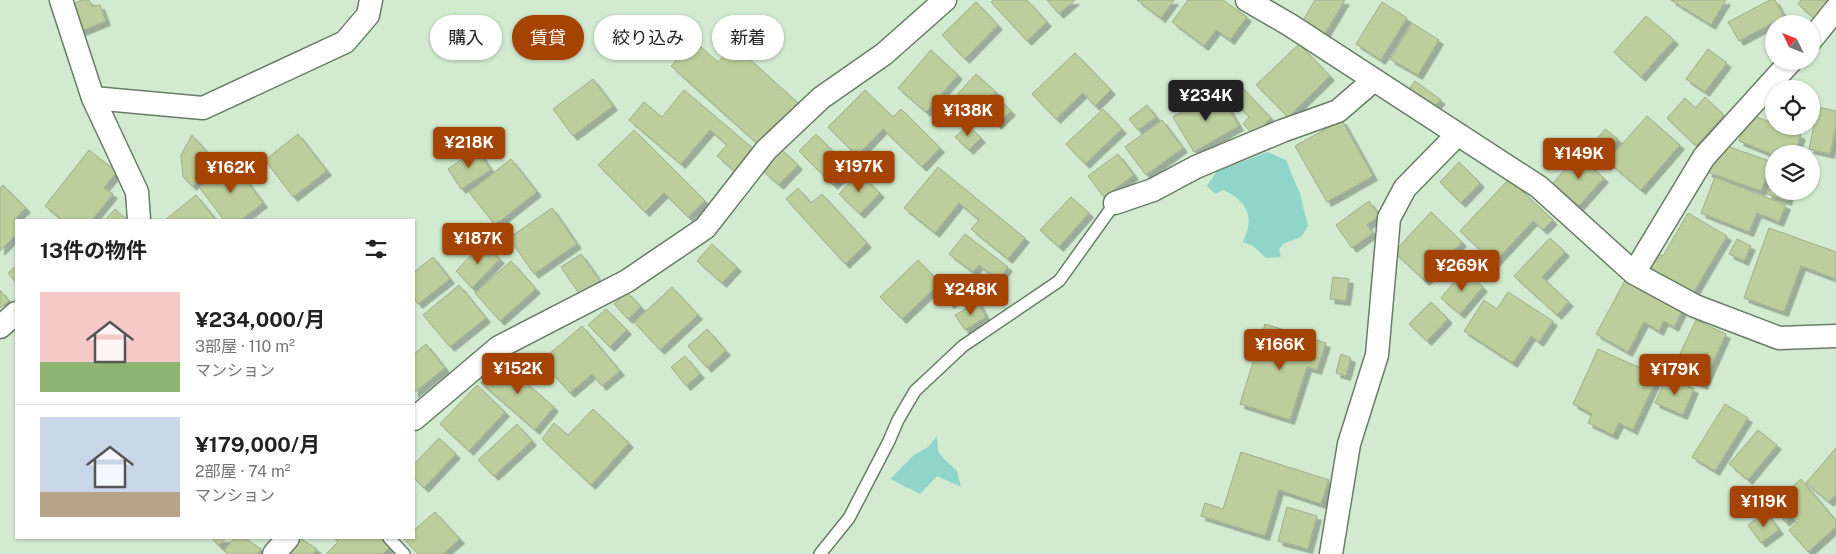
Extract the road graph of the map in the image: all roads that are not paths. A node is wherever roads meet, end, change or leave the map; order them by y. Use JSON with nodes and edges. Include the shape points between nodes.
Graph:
{"nodes":[{"id":1,"x":61,"y":0,"type":"edge"},
{"id":2,"x":370,"y":0,"type":"edge"},
{"id":3,"x":944,"y":0,"type":"edge"},
{"id":4,"x":1247,"y":0,"type":"edge"},
{"id":5,"x":1836,"y":9,"type":"edge"},
{"id":6,"x":1820,"y":29,"type":"edge"},
{"id":7,"x":1783,"y":70,"type":"edge"},
{"id":8,"x":1374,"y":80,"type":"junction"},
{"id":9,"x":93,"y":98,"type":"junction"},
{"id":10,"x":1457,"y":135,"type":"junction"},
{"id":11,"x":1115,"y":203,"type":"joint"},
{"id":12,"x":140,"y":219,"type":"edge"},
{"id":13,"x":1634,"y":272,"type":"junction"},
{"id":14,"x":15,"y":314,"type":"edge"},
{"id":15,"x":0,"y":327,"type":"edge"},
{"id":16,"x":1836,"y":336,"type":"edge"},
{"id":17,"x":415,"y":418,"type":"edge"},
{"id":18,"x":287,"y":539,"type":"edge"},
{"id":19,"x":390,"y":539,"type":"edge"},
{"id":20,"x":274,"y":554,"type":"edge"},
{"id":21,"x":404,"y":554,"type":"edge"},
{"id":22,"x":820,"y":554,"type":"edge"},
{"id":23,"x":1331,"y":554,"type":"edge"}],
"edges":[{"from":1,"to":9,"type":"street"},
{"from":2,"to":9,"type":"street","via":[[368,15],[345,42],[202,108]]},
{"from":3,"to":17,"type":"street","via":[[884,54],[821,98],[766,150],[705,228],[626,281],[499,347]]},
{"from":4,"to":8,"type":"street"},
{"from":5,"to":6,"type":"street"},
{"from":7,"to":13,"type":"street","via":[[1704,157]]},
{"from":8,"to":10,"type":"street"},
{"from":8,"to":11,"type":"street","via":[[1338,111],[1282,131],[1196,167],[1153,190]]},
{"from":9,"to":12,"type":"street","via":[[137,192]]},
{"from":10,"to":13,"type":"street","via":[[1539,187]]},
{"from":10,"to":23,"type":"street","via":[[1405,188],[1390,218],[1376,356],[1349,444]]},
{"from":11,"to":22,"type":"lane","via":[[1059,281],[963,346],[915,391],[849,518]]},
{"from":13,"to":16,"type":"street","via":[[1695,306],[1779,338]]},
{"from":14,"to":15,"type":"street"},
{"from":18,"to":20,"type":"street"},
{"from":19,"to":21,"type":"lane"}]}
